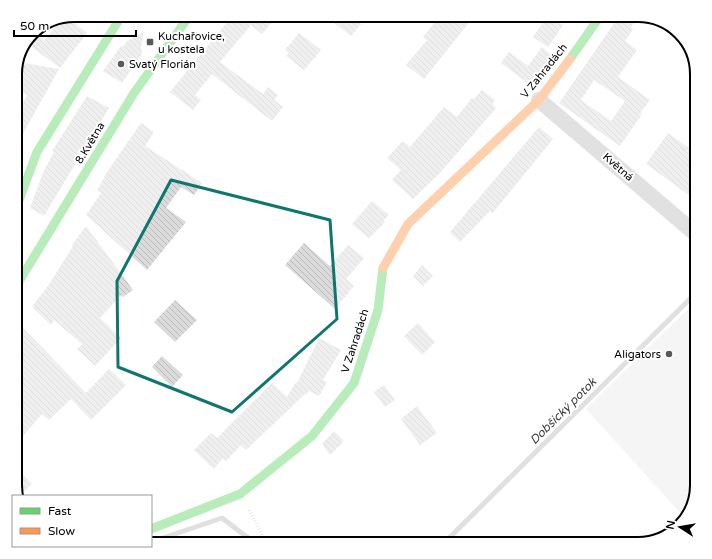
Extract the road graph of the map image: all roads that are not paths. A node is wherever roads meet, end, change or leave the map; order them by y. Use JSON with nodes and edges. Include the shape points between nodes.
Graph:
{"nodes":[{"id":1,"x":116,"y":22,"type":"edge"},
{"id":2,"x":185,"y":22,"type":"edge"},
{"id":3,"x":596,"y":22,"type":"edge"},
{"id":4,"x":539,"y":100,"type":"junction"},
{"id":5,"x":22,"y":192,"type":"edge"},
{"id":6,"x":690,"y":229,"type":"edge"},
{"id":7,"x":22,"y":277,"type":"edge"},
{"id":8,"x":152,"y":529,"type":"edge"}],
"edges":[{"from":1,"to":5,"type":"street","via":[[37,152]]},
{"from":2,"to":7,"type":"street","name":"8.Května","via":[[134,93]]},
{"from":3,"to":4,"type":"street","name":"V Zahradách"},
{"from":4,"to":6,"type":"street","name":"Květná"},
{"from":4,"to":8,"type":"street","name":"V Zahradách","via":[[408,224],[382,269],[378,310],[354,383],[312,436],[240,494]]}]}
